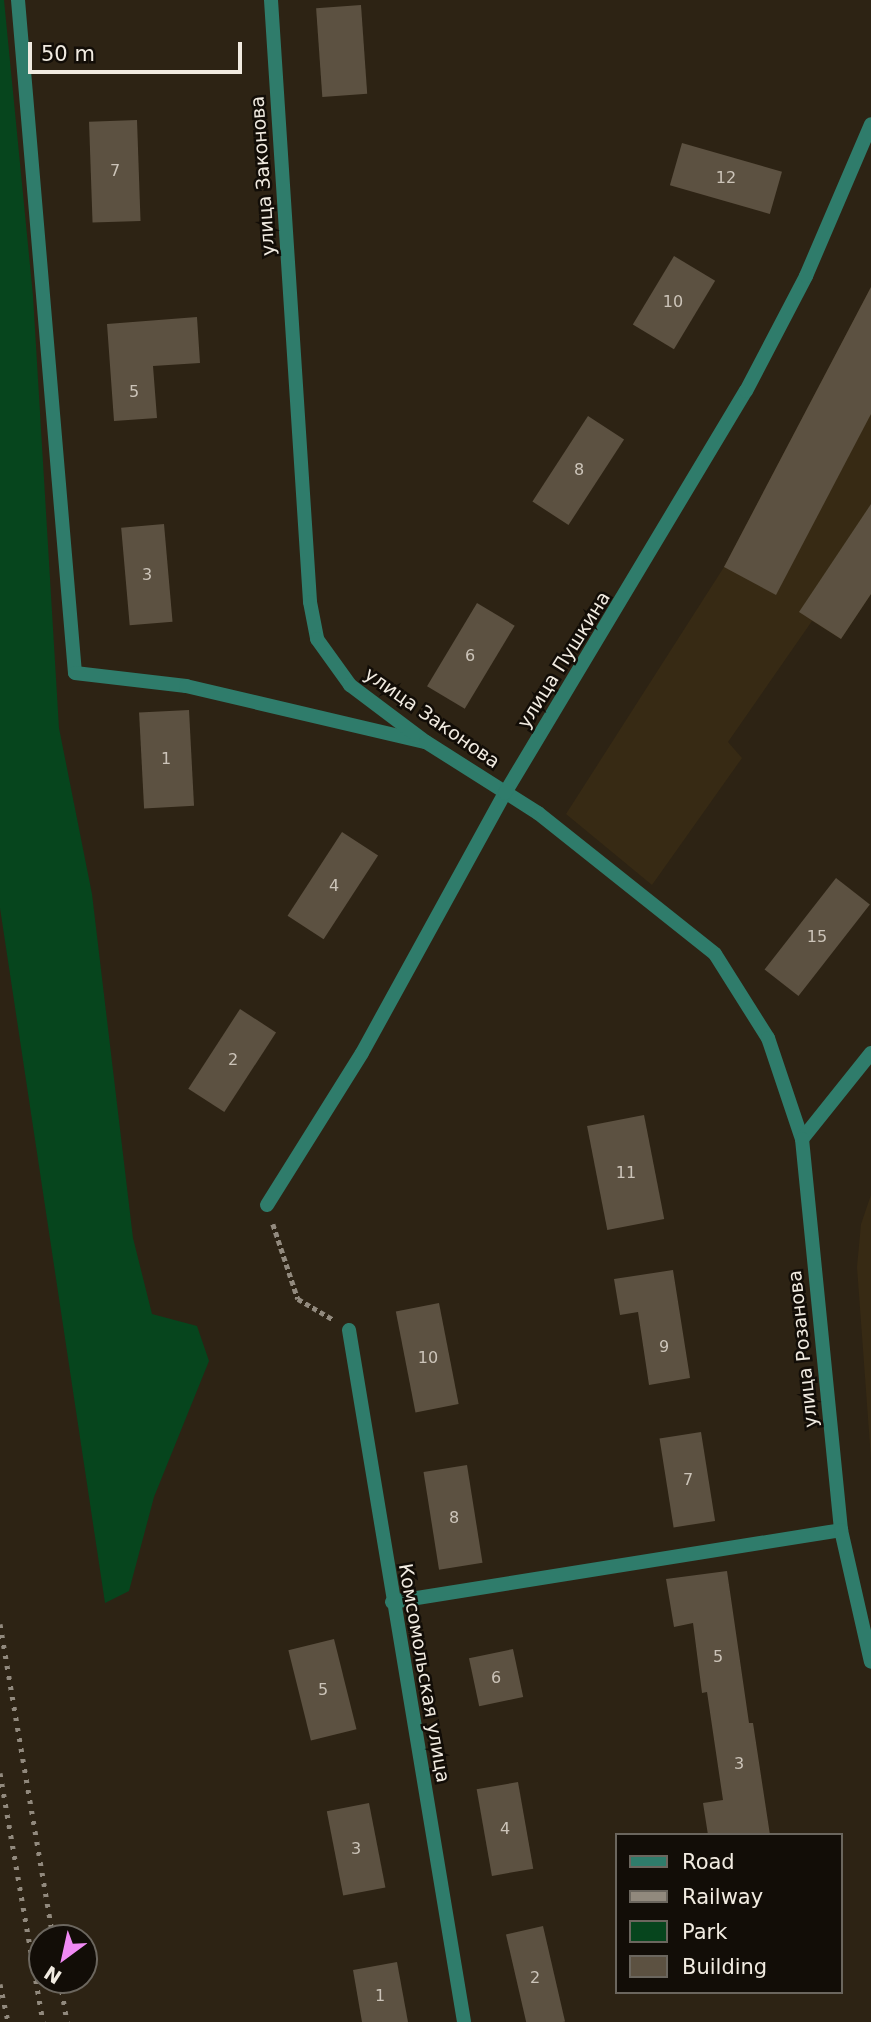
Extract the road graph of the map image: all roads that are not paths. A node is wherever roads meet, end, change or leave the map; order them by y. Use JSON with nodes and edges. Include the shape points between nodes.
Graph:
{"nodes":[{"id":1,"x":18,"y":0,"type":"edge"},
{"id":2,"x":271,"y":0,"type":"edge"},
{"id":3,"x":871,"y":124,"type":"edge"},
{"id":4,"x":426,"y":742,"type":"junction"},
{"id":5,"x":505,"y":793,"type":"junction"},
{"id":6,"x":871,"y":1053,"type":"edge"},
{"id":7,"x":802,"y":1139,"type":"junction"},
{"id":8,"x":267,"y":1205,"type":"road end"},
{"id":9,"x":349,"y":1330,"type":"road end"},
{"id":10,"x":841,"y":1530,"type":"junction"},
{"id":11,"x":392,"y":1601,"type":"junction"},
{"id":12,"x":871,"y":1662,"type":"edge"},
{"id":13,"x":464,"y":2022,"type":"edge"}],
"edges":[{"from":1,"to":4,"type":"street","via":[[75,673],[186,686]]},
{"from":2,"to":4,"type":"street","name":"улица Законова","via":[[309,588],[317,639],[350,685]]},
{"from":3,"to":5,"type":"street","name":"улица Пушкина","via":[[806,276],[747,391]]},
{"from":4,"to":5,"type":"street","name":"улица Законова"},
{"from":5,"to":7,"type":"street","name":"улица Законова","via":[[538,813],[715,954],[768,1038]]},
{"from":5,"to":8,"type":"street","name":"улица Пушкина","via":[[362,1053]]},
{"from":6,"to":7,"type":"street"},
{"from":7,"to":10,"type":"street","name":"улица Розанова"},
{"from":9,"to":11,"type":"street","name":"Комсомольская улица"},
{"from":10,"to":11,"type":"street"},
{"from":10,"to":12,"type":"street","name":"улица Розанова"},
{"from":11,"to":13,"type":"street","name":"Комсомольская улица"}]}
